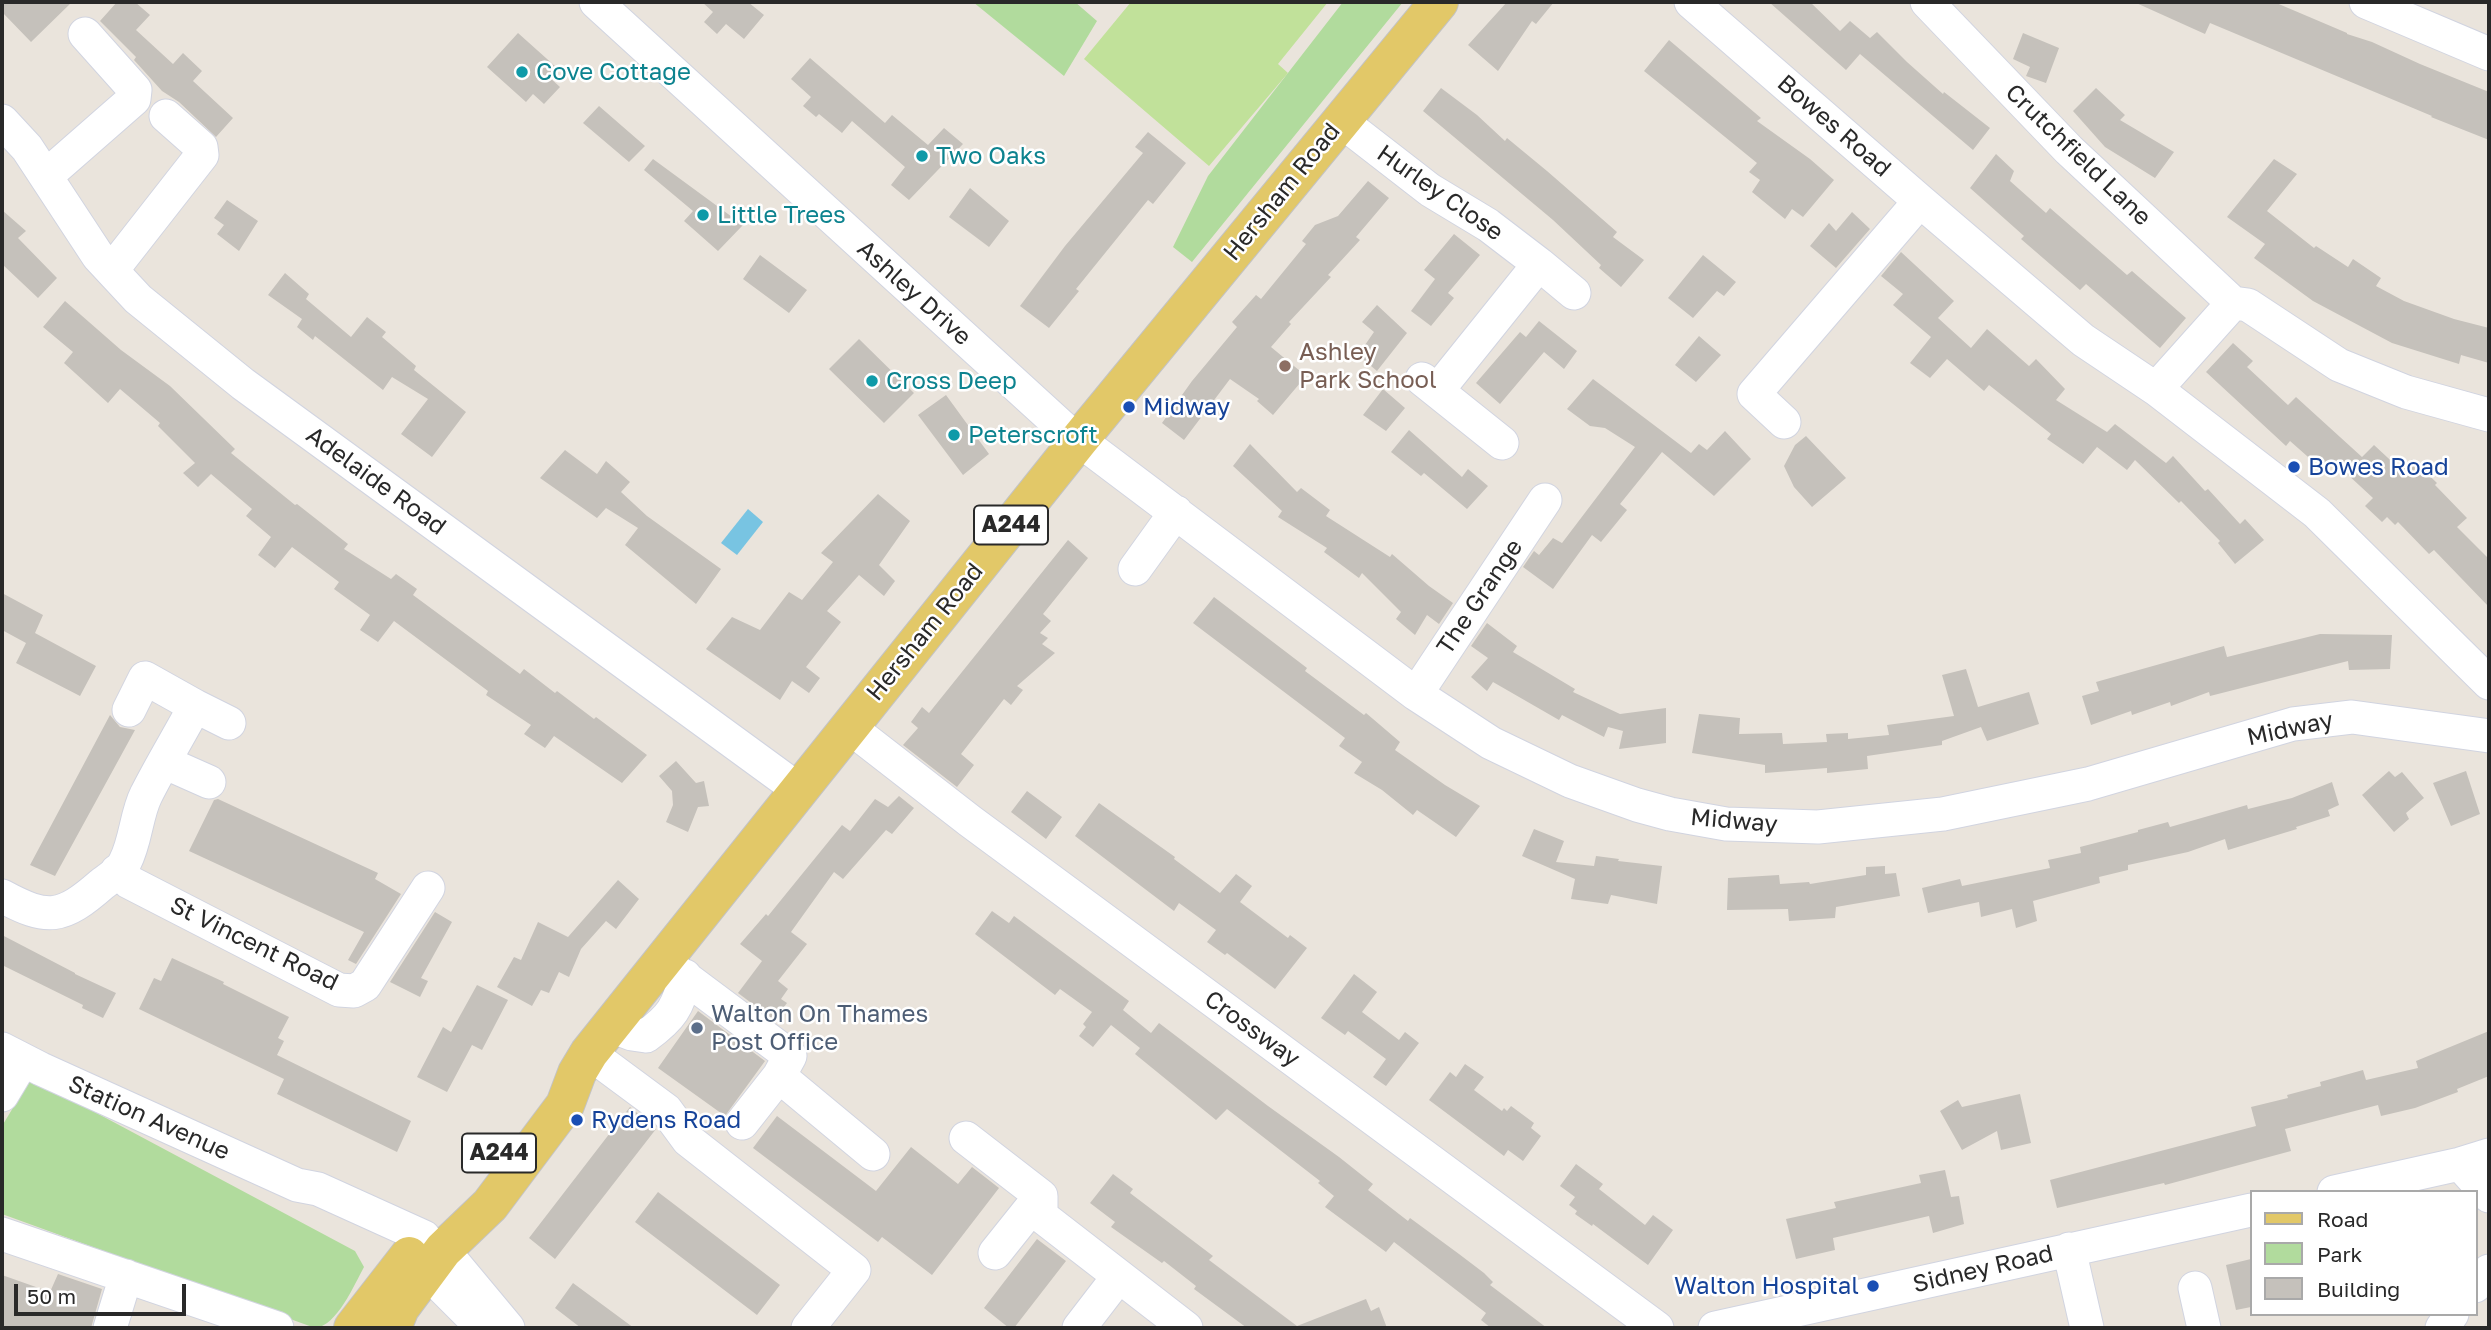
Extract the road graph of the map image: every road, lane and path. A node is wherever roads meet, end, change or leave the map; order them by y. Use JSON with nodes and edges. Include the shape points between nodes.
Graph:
{"nodes":[{"id":1,"x":596,"y":2,"type":"edge"},
{"id":2,"x":1439,"y":2,"type":"edge"},
{"id":3,"x":1691,"y":2,"type":"edge"},
{"id":4,"x":1927,"y":2,"type":"edge"},
{"id":5,"x":2366,"y":2,"type":"edge"},
{"id":6,"x":85,"y":34,"type":"dead end"},
{"id":7,"x":2489,"y":54,"type":"edge"},
{"id":8,"x":166,"y":117,"type":"dead end"},
{"id":9,"x":2,"y":121,"type":"edge"},
{"id":10,"x":1341,"y":121,"type":"junction"},
{"id":11,"x":46,"y":176,"type":"junction"},
{"id":12,"x":1920,"y":201,"type":"junction"},
{"id":13,"x":1539,"y":264,"type":"junction"},
{"id":14,"x":112,"y":270,"type":"junction"},
{"id":15,"x":1574,"y":293,"type":"dead end"},
{"id":16,"x":2233,"y":303,"type":"junction"},
{"id":17,"x":2156,"y":389,"type":"junction"},
{"id":18,"x":2489,"y":415,"type":"edge"},
{"id":19,"x":1784,"y":422,"type":"dead end"},
{"id":20,"x":1079,"y":440,"type":"junction"},
{"id":21,"x":1502,"y":443,"type":"dead end"},
{"id":22,"x":1545,"y":500,"type":"dead end"},
{"id":23,"x":1176,"y":512,"type":"junction"},
{"id":24,"x":1135,"y":569,"type":"dead end"},
{"id":25,"x":2489,"y":683,"type":"edge"},
{"id":26,"x":1416,"y":694,"type":"junction"},
{"id":27,"x":195,"y":706,"type":"junction"},
{"id":28,"x":129,"y":710,"type":"dead end"},
{"id":29,"x":229,"y":723,"type":"dead end"},
{"id":30,"x":849,"y":726,"type":"junction"},
{"id":31,"x":2489,"y":736,"type":"edge"},
{"id":32,"x":166,"y":758,"type":"junction"},
{"id":33,"x":209,"y":782,"type":"dead end"},
{"id":34,"x":799,"y":790,"type":"junction"},
{"id":35,"x":117,"y":871,"type":"junction"},
{"id":36,"x":428,"y":888,"type":"dead end"},
{"id":37,"x":2,"y":896,"type":"edge"},
{"id":38,"x":674,"y":969,"type":"junction"},
{"id":39,"x":592,"y":1051,"type":"junction"},
{"id":40,"x":12,"y":1054,"type":"edge"},
{"id":41,"x":779,"y":1076,"type":"junction"},
{"id":42,"x":2,"y":1095,"type":"edge"},
{"id":43,"x":742,"y":1123,"type":"dead end"},
{"id":44,"x":966,"y":1138,"type":"dead end"},
{"id":45,"x":873,"y":1154,"type":"dead end"},
{"id":46,"x":2474,"y":1160,"type":"edge"},
{"id":47,"x":2343,"y":1190,"type":"edge"},
{"id":48,"x":2489,"y":1196,"type":"edge"},
{"id":49,"x":2250,"y":1210,"type":"edge"},
{"id":50,"x":1041,"y":1216,"type":"junction"},
{"id":51,"x":2,"y":1234,"type":"edge"},
{"id":52,"x":2069,"y":1250,"type":"junction"},
{"id":53,"x":995,"y":1253,"type":"dead end"},
{"id":54,"x":425,"y":1254,"type":"junction"},
{"id":55,"x":2489,"y":1270,"type":"edge"},
{"id":56,"x":126,"y":1276,"type":"junction"},
{"id":57,"x":1119,"y":1276,"type":"junction"},
{"id":58,"x":2477,"y":1284,"type":"edge"},
{"id":59,"x":2195,"y":1288,"type":"dead end"},
{"id":60,"x":110,"y":1328,"type":"edge"},
{"id":61,"x":277,"y":1328,"type":"edge"},
{"id":62,"x":353,"y":1328,"type":"edge"},
{"id":63,"x":392,"y":1328,"type":"edge"},
{"id":64,"x":483,"y":1328,"type":"edge"},
{"id":65,"x":508,"y":1328,"type":"edge"},
{"id":66,"x":808,"y":1328,"type":"edge"},
{"id":67,"x":1079,"y":1328,"type":"edge"},
{"id":68,"x":1186,"y":1328,"type":"edge"},
{"id":69,"x":1657,"y":1328,"type":"edge"},
{"id":70,"x":1716,"y":1328,"type":"edge"},
{"id":71,"x":2087,"y":1328,"type":"edge"},
{"id":72,"x":2204,"y":1328,"type":"edge"}],
"edges":[{"from":1,"to":20,"type":"street","name":"Ashley Drive"},
{"from":2,"to":10,"type":"main road","name":"Hersham Road","number":"A244"},
{"from":3,"to":12,"type":"street","name":"Bowes Road"},
{"from":4,"to":16,"type":"street","name":"Crutchfield Lane","via":[[2069,150]]},
{"from":5,"to":7,"type":"street"},
{"from":6,"to":11,"type":"street","via":[[135,90],[134,99]]},
{"from":8,"to":14,"type":"street","via":[[201,147],[202,155]]},
{"from":9,"to":11,"type":"street","name":"Adelaide Road"},
{"from":10,"to":13,"type":"street","name":"Hurley Close","via":[[1430,190],[1488,225]]},
{"from":10,"to":20,"type":"main road","name":"Hersham Road","number":"A244"},
{"from":11,"to":14,"type":"street","name":"Adelaide Road"},
{"from":12,"to":17,"type":"street","name":"Bowes Road","via":[[2083,340]]},
{"from":12,"to":19,"type":"street","via":[[1754,394]]},
{"from":13,"to":15,"type":"street","name":"Hurley Close"},
{"from":13,"to":21,"type":"street","via":[[1430,385]]},
{"from":14,"to":34,"type":"street","name":"Adelaide Road","via":[[138,299],[243,384]]},
{"from":16,"to":17,"type":"street"},
{"from":16,"to":18,"type":"street","name":"Crutchfield Lane","via":[[2248,305],[2339,365],[2406,392]]},
{"from":17,"to":25,"type":"street","name":"Bowes Road","via":[[2317,513]]},
{"from":20,"to":23,"type":"street","name":"Midway"},
{"from":20,"to":30,"type":"main road","name":"Hersham Road","number":"A244"},
{"from":22,"to":26,"type":"street","name":"The Grange"},
{"from":23,"to":24,"type":"street"},
{"from":23,"to":26,"type":"street","name":"Midway"},
{"from":26,"to":31,"type":"street","name":"Midway","via":[[1491,743],[1570,781],[1670,814],[1739,824],[1818,827],[1943,814],[2088,784],[2293,724],[2352,717]]},
{"from":27,"to":28,"type":"street","via":[[145,678]]},
{"from":27,"to":29,"type":"street"},
{"from":27,"to":32,"type":"street"},
{"from":30,"to":34,"type":"main road","name":"Hersham Road","number":"A244"},
{"from":30,"to":69,"type":"street","name":"Crossway","via":[[981,829]]},
{"from":32,"to":33,"type":"street"},
{"from":32,"to":35,"type":"street","via":[[144,799],[131,849]]},
{"from":34,"to":38,"type":"main road","name":"Hersham Road","number":"A244"},
{"from":35,"to":36,"type":"street","name":"St Vincent Road","via":[[129,882],[340,990],[354,991],[365,985]]},
{"from":35,"to":37,"type":"street","via":[[87,897],[50,915]]},
{"from":38,"to":39,"type":"main road","name":"Hersham Road","number":"A244"},
{"from":38,"to":41,"type":"street","via":[[790,1056]]},
{"from":39,"to":54,"type":"main road","name":"Hersham Road","number":"A244","via":[[551,1090]]},
{"from":39,"to":66,"type":"street","via":[[666,1110],[688,1140],[854,1270]]},
{"from":40,"to":42,"type":"street"},
{"from":40,"to":54,"type":"street","name":"Station Avenue","via":[[297,1185],[311,1204]]},
{"from":41,"to":43,"type":"street"},
{"from":41,"to":45,"type":"street"},
{"from":44,"to":50,"type":"street","via":[[1041,1196]]},
{"from":46,"to":47,"type":"street"},
{"from":46,"to":48,"type":"street"},
{"from":49,"to":52,"type":"street","name":"Sidney Road"},
{"from":50,"to":53,"type":"street","via":[[1031,1208]]},
{"from":50,"to":57,"type":"street"},
{"from":51,"to":56,"type":"street"},
{"from":52,"to":70,"type":"street","name":"Sidney Road"},
{"from":52,"to":71,"type":"street"},
{"from":54,"to":62,"type":"main road","name":"Hersham Road","number":"A244"},
{"from":54,"to":63,"type":"main road","name":"Hersham Road","number":"A244"},
{"from":54,"to":64,"type":"street"},
{"from":54,"to":65,"type":"street"},
{"from":55,"to":58,"type":"street"},
{"from":56,"to":60,"type":"street"},
{"from":56,"to":61,"type":"street"},
{"from":57,"to":67,"type":"street"},
{"from":57,"to":68,"type":"street"},
{"from":59,"to":72,"type":"street"}]}
